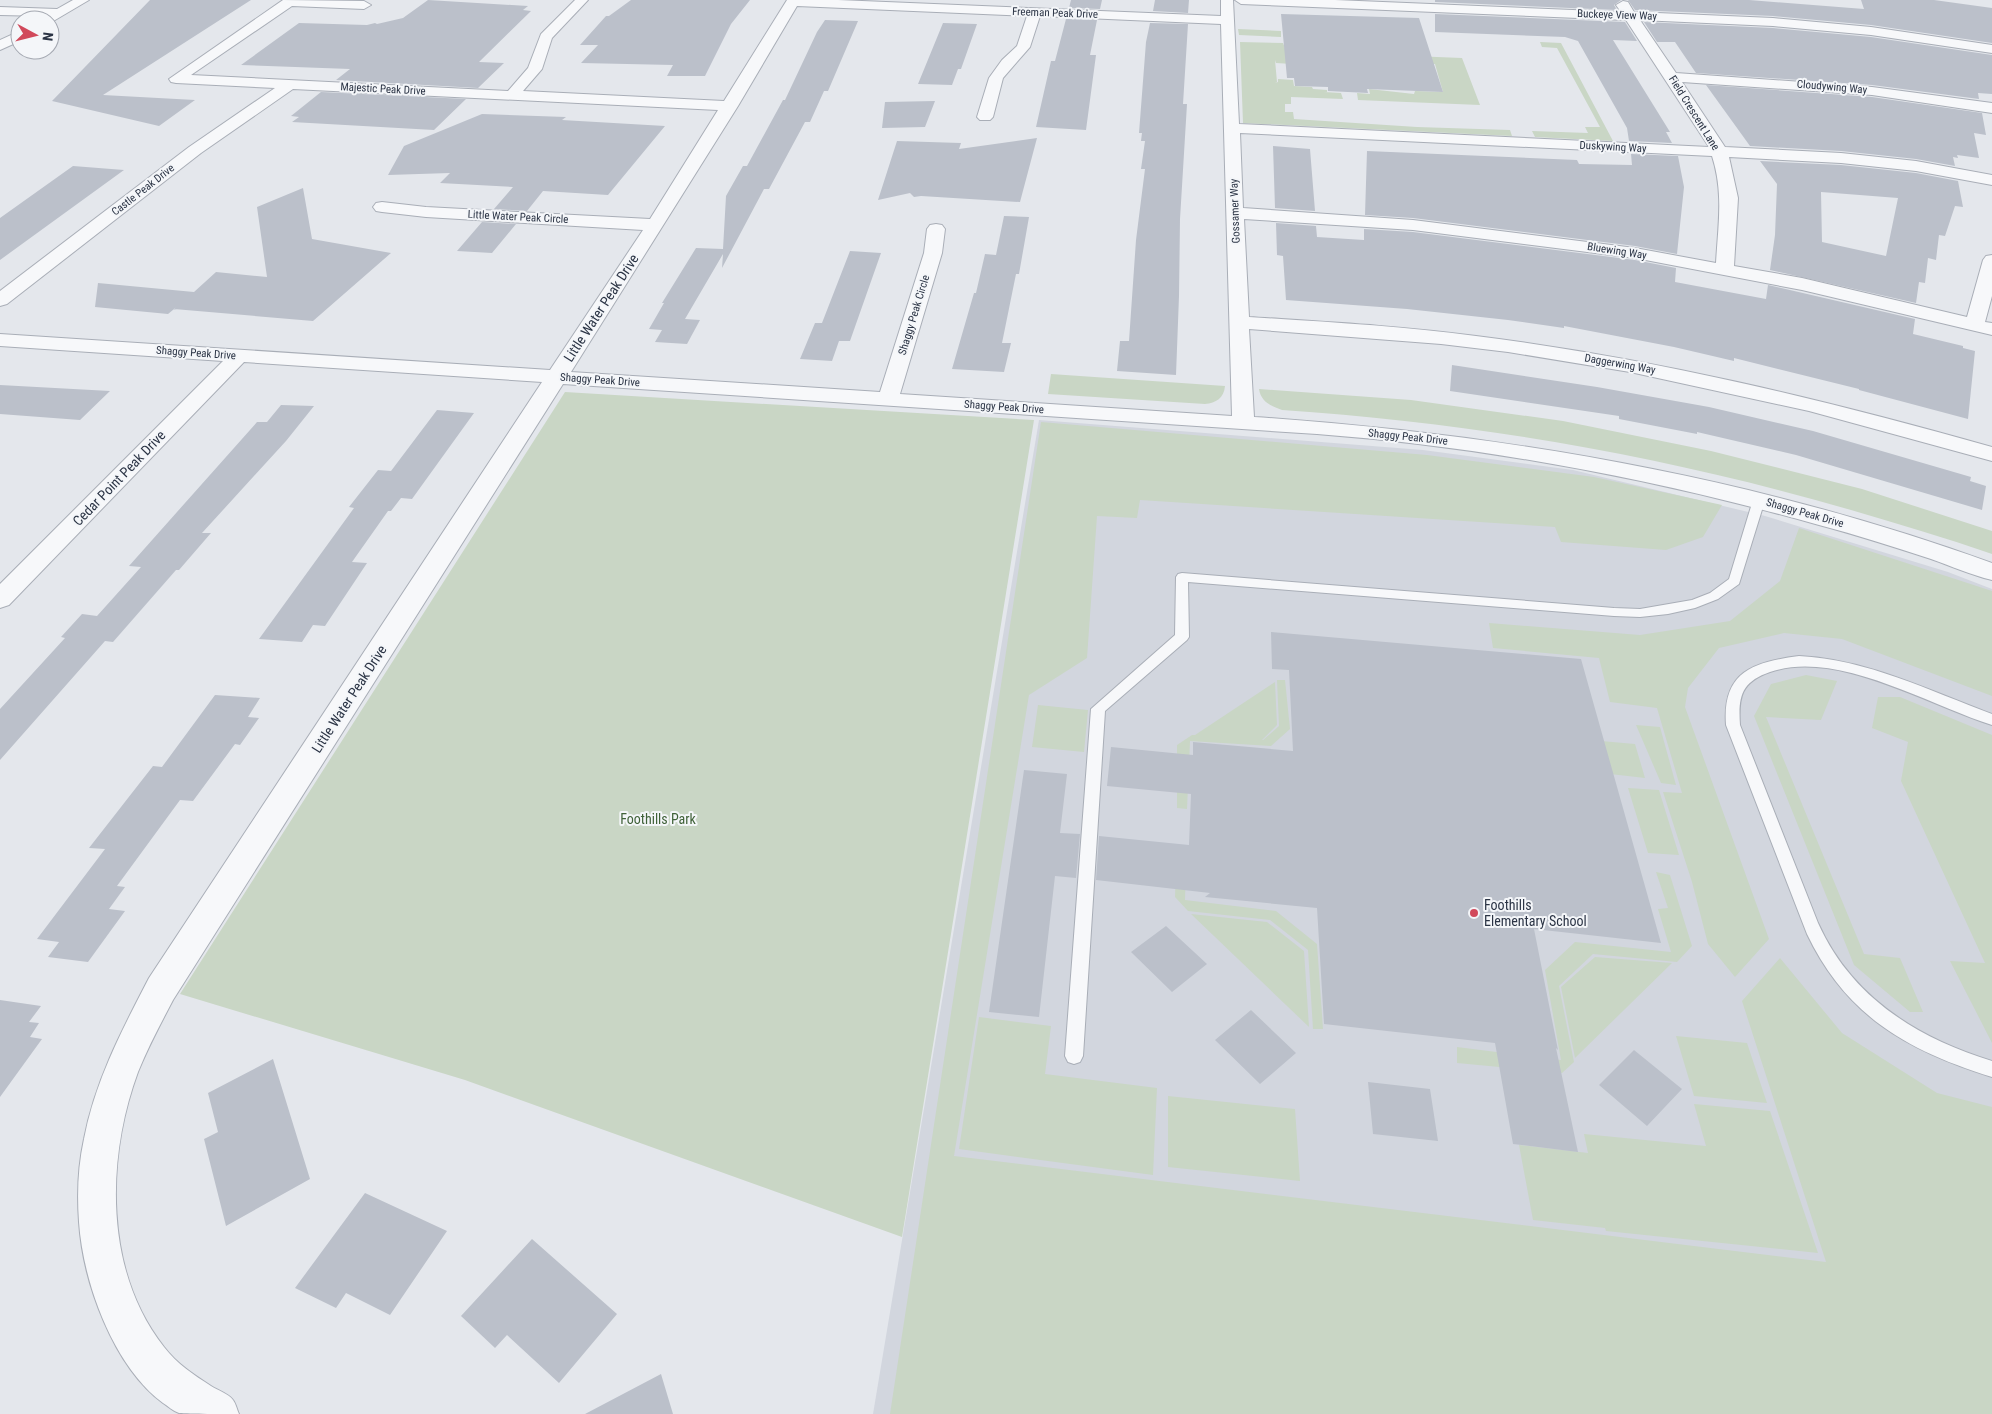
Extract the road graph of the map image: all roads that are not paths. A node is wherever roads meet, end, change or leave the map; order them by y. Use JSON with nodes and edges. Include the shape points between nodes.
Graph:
{"nodes":[{"id":1,"x":83,"y":0,"type":"edge"},
{"id":2,"x":582,"y":0,"type":"edge"},
{"id":3,"x":1227,"y":0,"type":"edge"},
{"id":4,"x":1240,"y":0,"type":"edge"},
{"id":5,"x":1620,"y":0,"type":"edge"},
{"id":6,"x":291,"y":1,"type":"edge"},
{"id":7,"x":793,"y":1,"type":"edge"},
{"id":8,"x":364,"y":5,"type":"dead end"},
{"id":9,"x":1035,"y":12,"type":"junction"},
{"id":10,"x":60,"y":13,"type":"edge"},
{"id":11,"x":1630,"y":16,"type":"junction"},
{"id":12,"x":1228,"y":20,"type":"junction"},
{"id":13,"x":1992,"y":49,"type":"edge"},
{"id":14,"x":1671,"y":77,"type":"junction"},
{"id":15,"x":288,"y":85,"type":"junction"},
{"id":16,"x":512,"y":96,"type":"junction"},
{"id":17,"x":730,"y":106,"type":"junction"},
{"id":18,"x":1992,"y":108,"type":"edge"},
{"id":19,"x":985,"y":117,"type":"dead end"},
{"id":20,"x":1232,"y":128,"type":"junction"},
{"id":21,"x":1718,"y":152,"type":"junction"},
{"id":22,"x":1992,"y":180,"type":"edge"},
{"id":23,"x":382,"y":207,"type":"dead end"},
{"id":24,"x":1235,"y":213,"type":"junction"},
{"id":25,"x":655,"y":225,"type":"junction"},
{"id":26,"x":936,"y":229,"type":"dead end"},
{"id":27,"x":1992,"y":260,"type":"edge"},
{"id":28,"x":1725,"y":269,"type":"junction"},
{"id":29,"x":0,"y":300,"type":"edge"},
{"id":30,"x":1239,"y":322,"type":"junction"},
{"id":31,"x":1983,"y":326,"type":"edge"},
{"id":32,"x":0,"y":340,"type":"edge"},
{"id":33,"x":239,"y":356,"type":"junction"},
{"id":34,"x":556,"y":377,"type":"junction"},
{"id":35,"x":888,"y":399,"type":"junction"},
{"id":36,"x":1243,"y":423,"type":"junction"},
{"id":37,"x":1992,"y":454,"type":"edge"},
{"id":38,"x":1759,"y":500,"type":"junction"},
{"id":39,"x":1992,"y":572,"type":"edge"},
{"id":40,"x":6,"y":588,"type":"edge"},
{"id":41,"x":1992,"y":720,"type":"edge"},
{"id":42,"x":1074,"y":1056,"type":"dead end"},
{"id":43,"x":1992,"y":1070,"type":"edge"},
{"id":44,"x":218,"y":1414,"type":"edge"}],
"edges":[{"from":1,"to":10,"type":"street"},
{"from":2,"to":16,"type":"street","via":[[546,37],[535,69]]},
{"from":3,"to":12,"type":"street","name":"Gossamer Way"},
{"from":4,"to":11,"type":"street","name":"Buckeye View Way"},
{"from":5,"to":11,"type":"street","name":"Field Crescent Lane"},
{"from":6,"to":8,"type":"street"},
{"from":6,"to":15,"type":"street","name":"Majestic Peak Drive","via":[[176,79]]},
{"from":7,"to":9,"type":"street","name":"Freeman Peak Drive"},
{"from":7,"to":17,"type":"street","name":"Little Water Peak Drive"},
{"from":9,"to":12,"type":"street","name":"Freeman Peak Drive"},
{"from":9,"to":19,"type":"street","via":[[1023,47],[996,78]]},
{"from":11,"to":13,"type":"street","name":"Buckeye View Way","via":[[1803,24]]},
{"from":11,"to":14,"type":"street","name":"Field Crescent Lane"},
{"from":12,"to":20,"type":"street","name":"Gossamer Way"},
{"from":14,"to":18,"type":"street","name":"Cloudywing Way","via":[[1846,87]]},
{"from":14,"to":21,"type":"street","name":"Field Crescent Lane","via":[[1715,142]]},
{"from":15,"to":16,"type":"street","name":"Majestic Peak Drive"},
{"from":15,"to":29,"type":"street","name":"Castle Peak Drive","via":[[202,145]]},
{"from":16,"to":17,"type":"street","name":"Majestic Peak Drive"},
{"from":17,"to":25,"type":"street","name":"Little Water Peak Drive"},
{"from":20,"to":21,"type":"street","name":"Duskywing Way"},
{"from":20,"to":24,"type":"street","name":"Gossamer Way"},
{"from":21,"to":22,"type":"street","name":"Duskywing Way","via":[[1867,160]]},
{"from":21,"to":28,"type":"street","name":"Field Crescent Lane","via":[[1726,174],[1730,206]]},
{"from":23,"to":25,"type":"street","name":"Little Water Peak Circle"},
{"from":24,"to":28,"type":"street","name":"Bluewing Way","via":[[1349,219],[1477,232],[1636,253]]},
{"from":24,"to":30,"type":"street","name":"Gossamer Way"},
{"from":25,"to":34,"type":"street","name":"Little Water Peak Drive"},
{"from":26,"to":35,"type":"street","name":"Shaggy Peak Circle","via":[[933,252]]},
{"from":27,"to":31,"type":"street"},
{"from":28,"to":31,"type":"street","name":"Bluewing Way"},
{"from":30,"to":36,"type":"street","name":"Gossamer Way"},
{"from":30,"to":37,"type":"street","name":"Daggerwing Way","via":[[1450,338],[1632,366],[1784,398]]},
{"from":32,"to":33,"type":"street","name":"Shaggy Peak Drive"},
{"from":33,"to":34,"type":"street","name":"Shaggy Peak Drive"},
{"from":33,"to":40,"type":"street","name":"Cedar Point Peak Drive"},
{"from":34,"to":35,"type":"street","name":"Shaggy Peak Drive"},
{"from":34,"to":44,"type":"street","name":"Little Water Peak Drive","via":[[161,989],[116,1085],[97,1170],[96,1210],[100,1246],[109,1281],[141,1350],[166,1379]]},
{"from":35,"to":36,"type":"street","name":"Shaggy Peak Drive"},
{"from":36,"to":38,"type":"street","name":"Shaggy Peak Drive","via":[[1404,436],[1492,447],[1574,460]]},
{"from":38,"to":39,"type":"street","name":"Shaggy Peak Drive","via":[[1868,531]]},
{"from":38,"to":42,"type":"lane","via":[[1735,581],[1714,596],[1668,610],[1640,613],[1182,577],[1182,636],[1098,709]]},
{"from":41,"to":43,"type":"lane","via":[[1870,674],[1819,662],[1783,664],[1751,675],[1738,685],[1731,706],[1733,725],[1818,940],[1841,977],[1886,1020],[1918,1041],[1943,1054]]}]}
